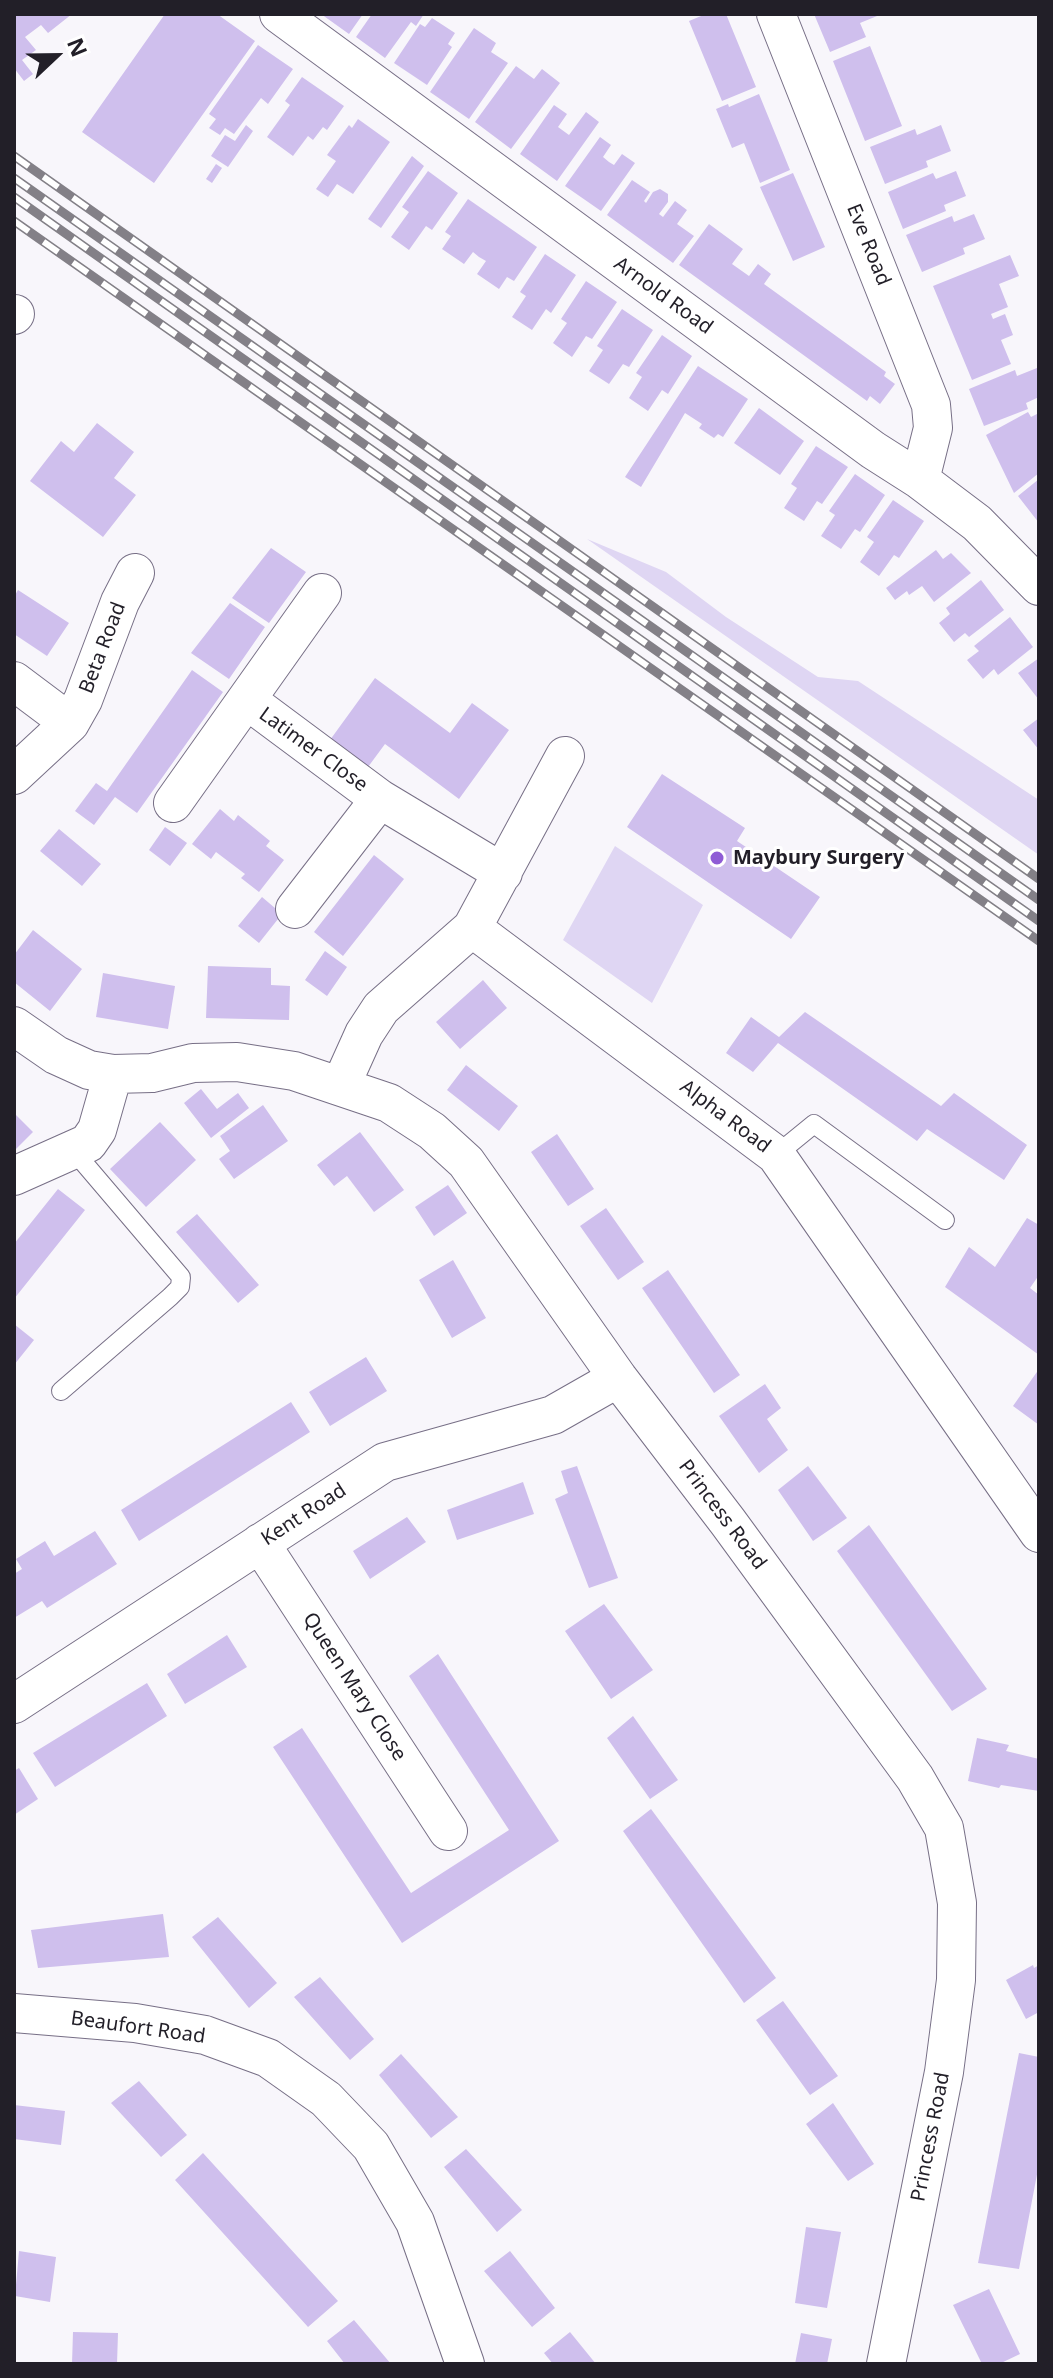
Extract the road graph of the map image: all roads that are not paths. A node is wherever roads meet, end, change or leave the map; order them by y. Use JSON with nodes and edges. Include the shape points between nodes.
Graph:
{"nodes":[{"id":1,"x":279,"y":14,"type":"edge"},
{"id":2,"x":776,"y":14,"type":"edge"},
{"id":3,"x":920,"y":480,"type":"junction"},
{"id":4,"x":135,"y":573,"type":"dead end"},
{"id":5,"x":1039,"y":586,"type":"edge"},
{"id":6,"x":322,"y":593,"type":"dead end"},
{"id":7,"x":14,"y":681,"type":"edge"},
{"id":8,"x":247,"y":700,"type":"junction"},
{"id":9,"x":70,"y":723,"type":"junction"},
{"id":10,"x":565,"y":756,"type":"dead end"},
{"id":11,"x":14,"y":775,"type":"edge"},
{"id":12,"x":380,"y":799,"type":"junction"},
{"id":13,"x":173,"y":803,"type":"dead end"},
{"id":14,"x":503,"y":873,"type":"junction"},
{"id":15,"x":295,"y":909,"type":"dead end"},
{"id":16,"x":472,"y":928,"type":"junction"},
{"id":17,"x":14,"y":1026,"type":"edge"},
{"id":18,"x":113,"y":1074,"type":"junction"},
{"id":19,"x":341,"y":1085,"type":"junction"},
{"id":20,"x":72,"y":1149,"type":"junction"},
{"id":21,"x":776,"y":1155,"type":"junction"},
{"id":22,"x":14,"y":1176,"type":"edge"},
{"id":23,"x":945,"y":1220,"type":"dead end"},
{"id":24,"x":618,"y":1378,"type":"junction"},
{"id":25,"x":61,"y":1391,"type":"dead end"},
{"id":26,"x":1039,"y":1533,"type":"edge"},
{"id":27,"x":260,"y":1543,"type":"junction"},
{"id":28,"x":14,"y":1704,"type":"edge"},
{"id":29,"x":448,"y":1831,"type":"dead end"},
{"id":30,"x":14,"y":2013,"type":"edge"},
{"id":31,"x":465,"y":2364,"type":"edge"},
{"id":32,"x":886,"y":2364,"type":"edge"}],
"edges":[{"from":1,"to":3,"type":"street","name":"Arnold Road"},
{"from":2,"to":3,"type":"street","name":"Eve Road","via":[[931,405],[933,428]]},
{"from":3,"to":5,"type":"street","name":"Arnold Road","via":[[977,523]]},
{"from":4,"to":9,"type":"street","name":"Beta Road"},
{"from":6,"to":8,"type":"street","name":"Latimer Close"},
{"from":7,"to":9,"type":"street"},
{"from":8,"to":12,"type":"street","name":"Latimer Close"},
{"from":8,"to":13,"type":"street","name":"Latimer Close"},
{"from":9,"to":11,"type":"street","name":"Beta Road"},
{"from":10,"to":14,"type":"street"},
{"from":12,"to":14,"type":"street","name":"Latimer Close"},
{"from":12,"to":15,"type":"street","name":"Latimer Close"},
{"from":14,"to":16,"type":"street"},
{"from":16,"to":19,"type":"street","via":[[381,1008]]},
{"from":16,"to":21,"type":"street","name":"Alpha Road"},
{"from":17,"to":18,"type":"street","name":"Princess Road","via":[[67,1060]]},
{"from":18,"to":19,"type":"street","name":"Princess Road","via":[[237,1062]]},
{"from":18,"to":20,"type":"street","via":[[97,1130],[88,1143]]},
{"from":19,"to":24,"type":"street","name":"Princess Road","via":[[389,1103],[466,1162]]},
{"from":20,"to":22,"type":"street"},
{"from":20,"to":25,"type":"lane","via":[[181,1277],[170,1297]]},
{"from":21,"to":23,"type":"lane","via":[[814,1124]]},
{"from":21,"to":26,"type":"street","name":"Alpha Road"},
{"from":24,"to":27,"type":"street","name":"Kent Road","via":[[553,1415],[385,1462]]},
{"from":24,"to":32,"type":"street","name":"Princess Road","via":[[906,1765],[944,1828],[957,1903],[956,1980],[944,2072]]},
{"from":27,"to":28,"type":"street","name":"Kent Road"},
{"from":27,"to":29,"type":"street","name":"Queen Mary Close"},
{"from":30,"to":31,"type":"street","name":"Beaufort Road","via":[[205,2035],[268,2058],[326,2099],[371,2146],[415,2222]]}]}
